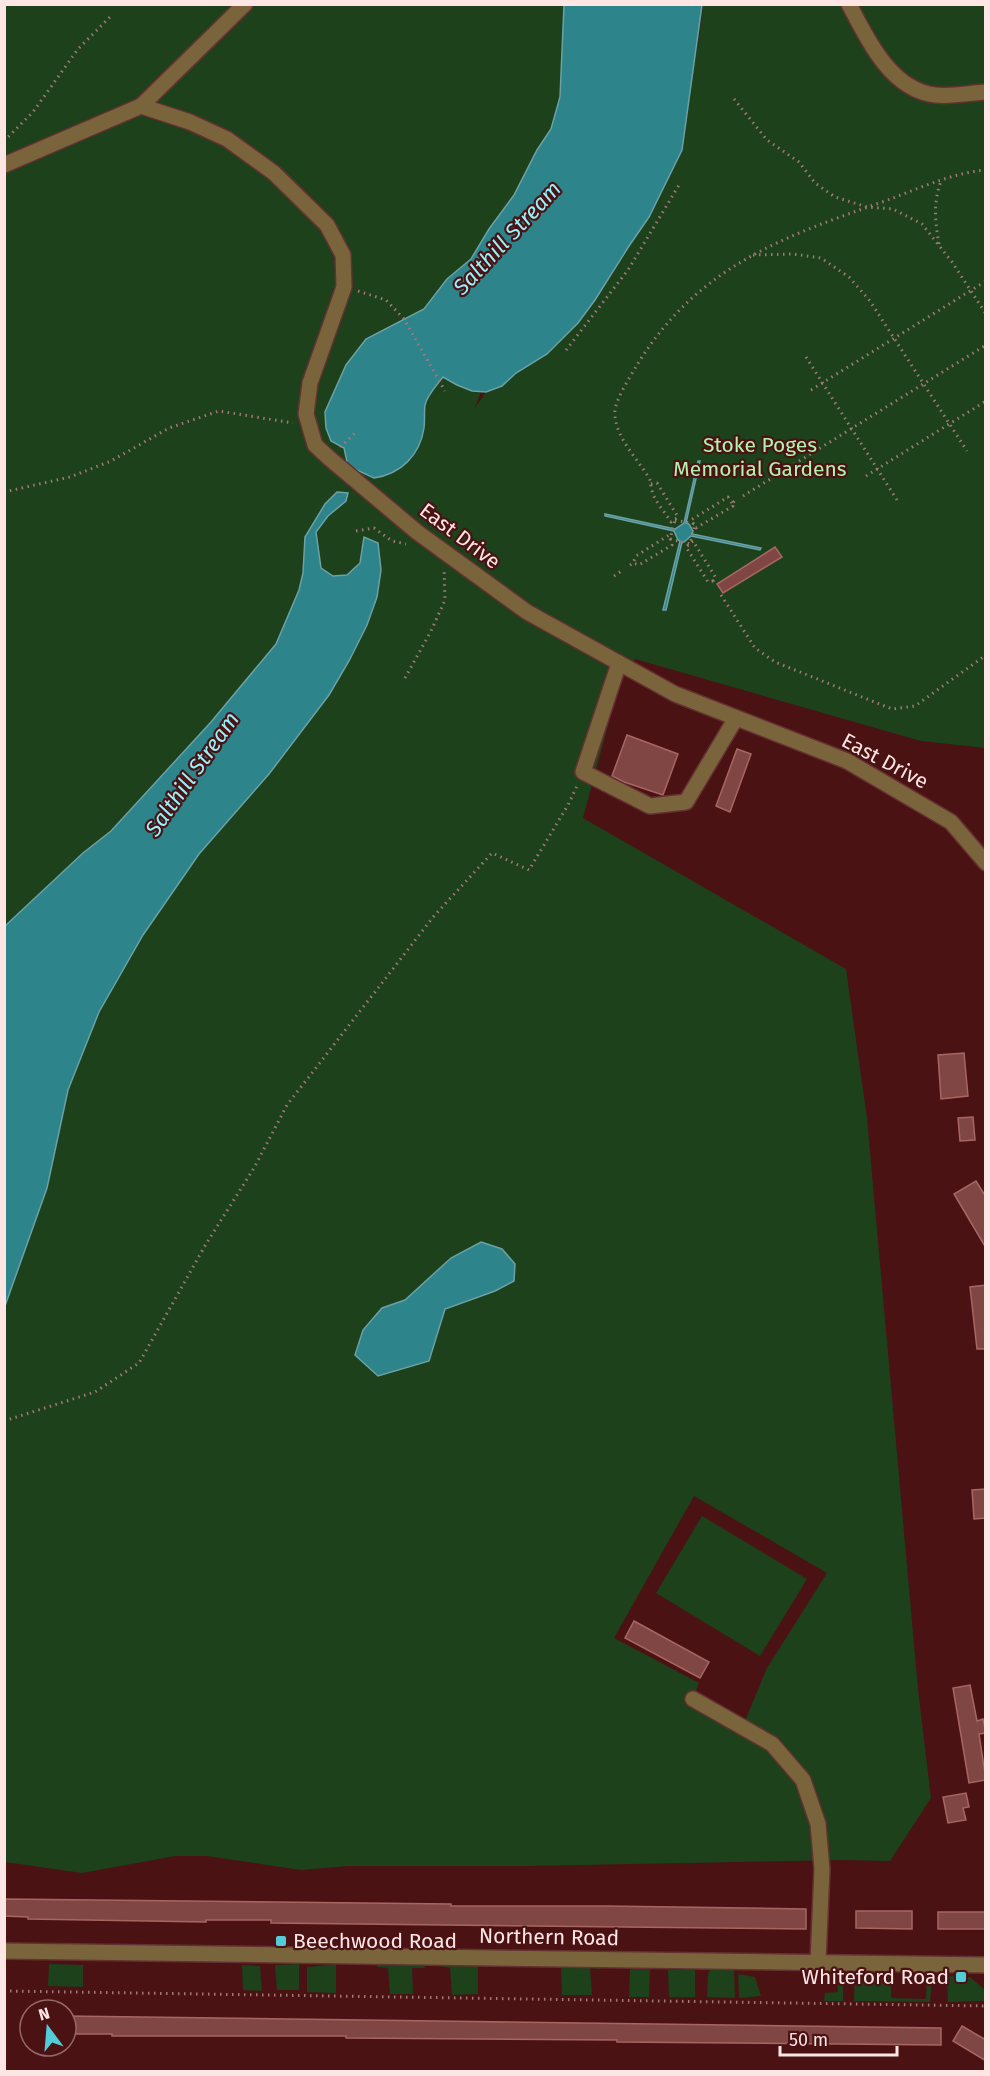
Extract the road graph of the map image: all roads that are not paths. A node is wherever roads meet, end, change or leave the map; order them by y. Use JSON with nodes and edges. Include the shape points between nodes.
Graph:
{"nodes":[{"id":1,"x":245,"y":4,"type":"edge"},
{"id":2,"x":849,"y":4,"type":"edge"},
{"id":3,"x":986,"y":92,"type":"edge"},
{"id":4,"x":141,"y":106,"type":"junction"},
{"id":5,"x":4,"y":165,"type":"edge"},
{"id":6,"x":619,"y":663,"type":"junction"},
{"id":7,"x":736,"y":718,"type":"junction"},
{"id":8,"x":986,"y":863,"type":"edge"},
{"id":9,"x":693,"y":1699,"type":"dead end"},
{"id":10,"x":4,"y":1951,"type":"edge"},
{"id":11,"x":818,"y":1962,"type":"junction"},
{"id":12,"x":986,"y":1965,"type":"edge"}],
"edges":[{"from":1,"to":4,"type":"street"},
{"from":2,"to":3,"type":"street","via":[[874,49],[911,87],[934,95]]},
{"from":4,"to":5,"type":"street"},
{"from":4,"to":6,"type":"street","name":"East Drive","via":[[227,139],[274,173],[327,225],[343,255],[345,287],[310,382],[306,414],[315,445],[435,545],[527,612]]},
{"from":6,"to":7,"type":"street","name":"East Drive","via":[[675,694]]},
{"from":6,"to":7,"type":"street","via":[[583,772],[650,806],[686,802]]},
{"from":7,"to":8,"type":"street","name":"East Drive","via":[[847,761],[951,822]]},
{"from":9,"to":11,"type":"street","via":[[772,1744],[803,1780],[818,1824],[822,1869]]},
{"from":10,"to":11,"type":"street","name":"Northern Road"},
{"from":11,"to":12,"type":"street","name":"Northern Road"}]}
